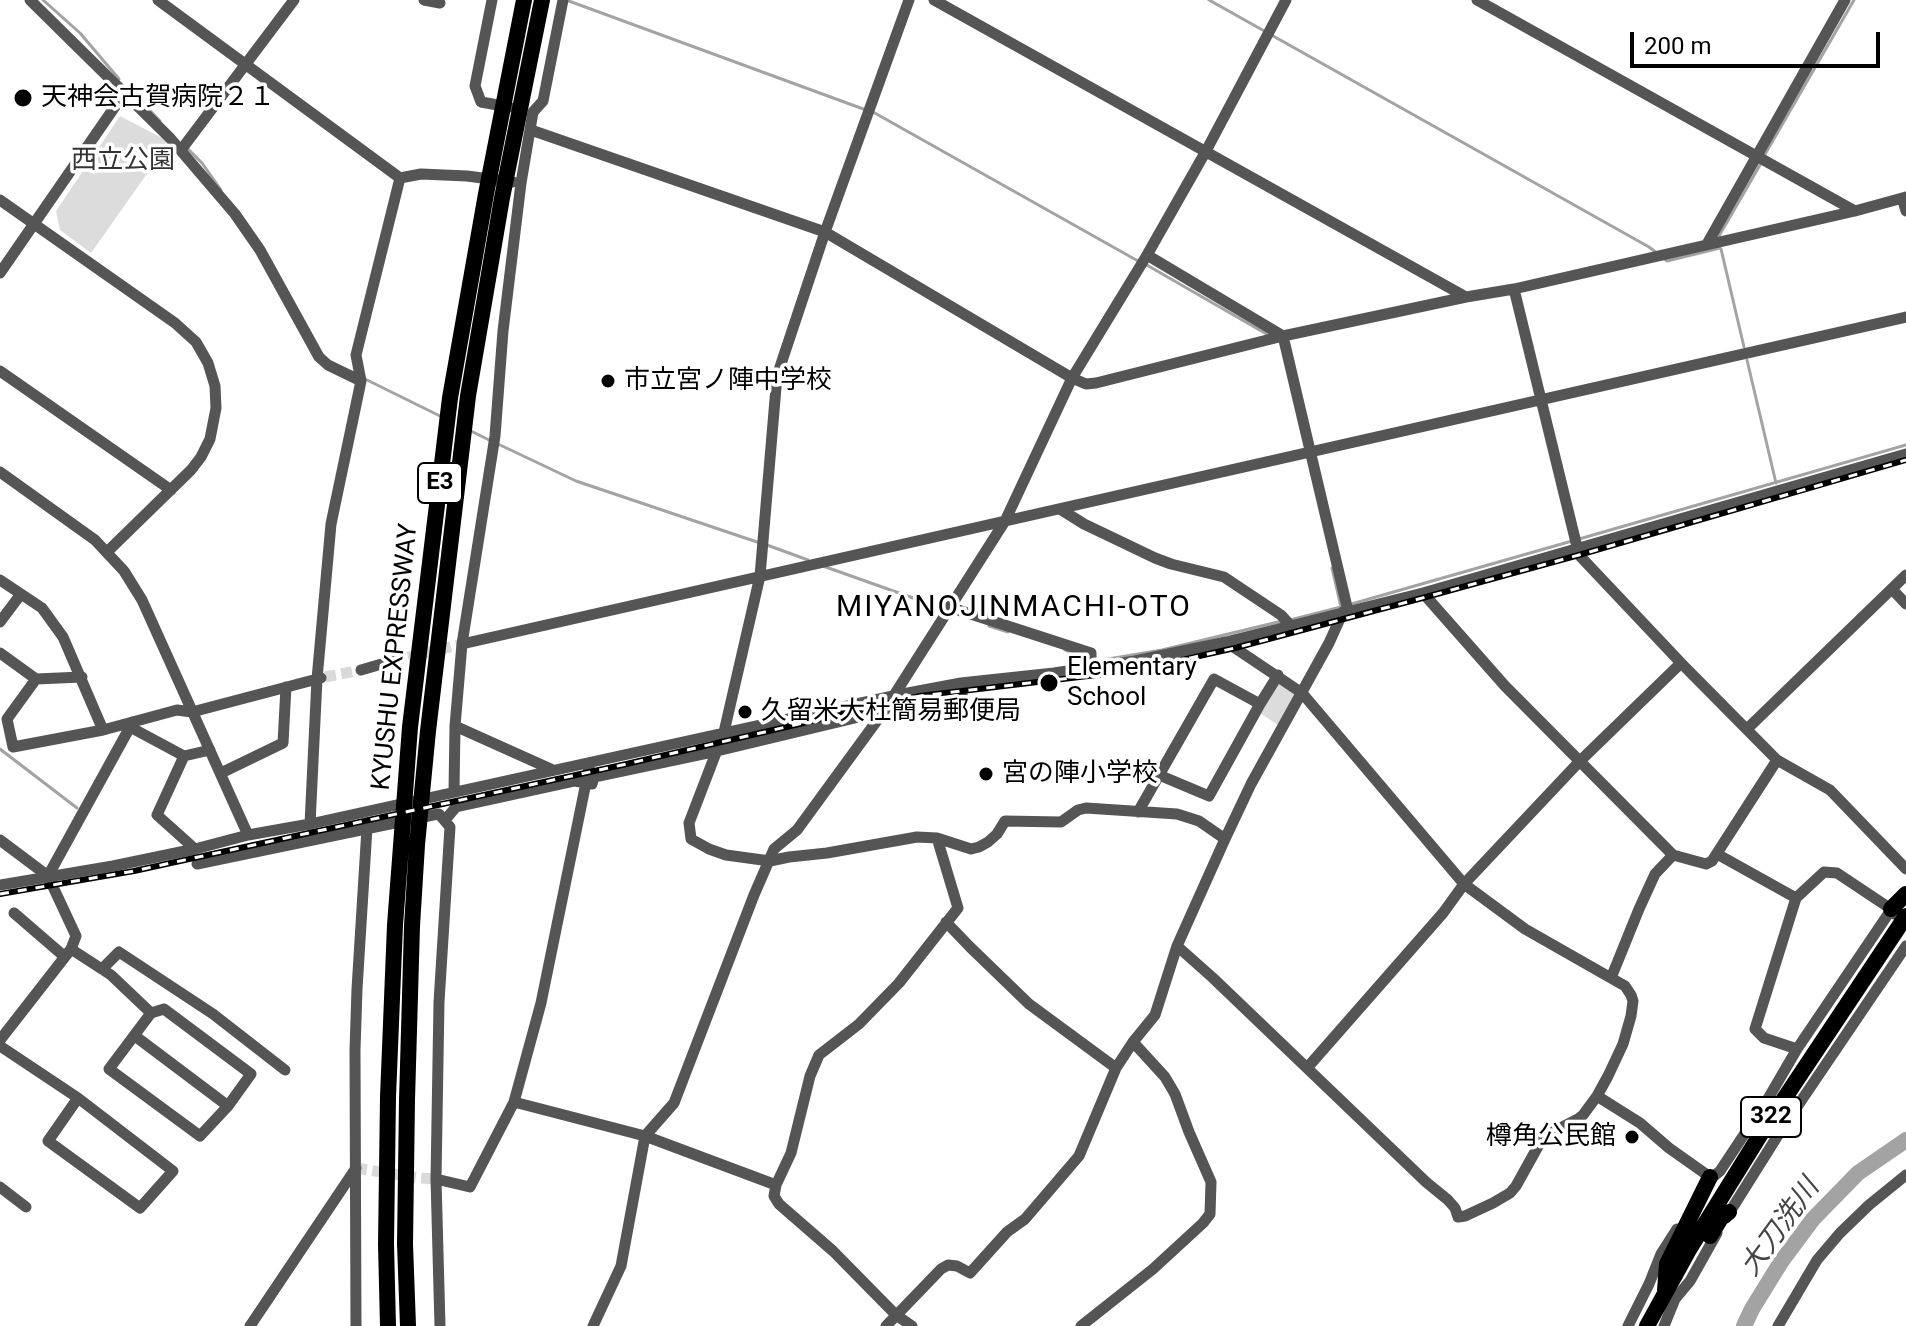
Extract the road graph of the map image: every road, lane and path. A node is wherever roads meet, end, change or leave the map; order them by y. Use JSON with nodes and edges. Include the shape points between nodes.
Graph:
{"nodes":[{"id":1,"x":30,"y":0,"type":"edge"},
{"id":2,"x":158,"y":0,"type":"edge"},
{"id":3,"x":294,"y":0,"type":"edge"},
{"id":4,"x":424,"y":0,"type":"edge"},
{"id":5,"x":492,"y":0,"type":"edge"},
{"id":6,"x":524,"y":0,"type":"edge"},
{"id":7,"x":542,"y":0,"type":"edge"},
{"id":8,"x":563,"y":0,"type":"edge"},
{"id":9,"x":909,"y":0,"type":"edge"},
{"id":10,"x":934,"y":0,"type":"edge"},
{"id":11,"x":1286,"y":0,"type":"edge"},
{"id":12,"x":1477,"y":0,"type":"edge"},
{"id":13,"x":1845,"y":0,"type":"edge"},
{"id":14,"x":440,"y":3,"type":"dead end"},
{"id":15,"x":244,"y":65,"type":"junction"},
{"id":16,"x":125,"y":92,"type":"junction"},
{"id":17,"x":514,"y":94,"type":"junction"},
{"id":18,"x":533,"y":112,"type":"junction"},
{"id":19,"x":531,"y":130,"type":"junction"},
{"id":20,"x":181,"y":150,"type":"junction"},
{"id":21,"x":1206,"y":151,"type":"junction"},
{"id":22,"x":1756,"y":155,"type":"junction"},
{"id":23,"x":400,"y":178,"type":"junction"},
{"id":24,"x":521,"y":183,"type":"junction"},
{"id":25,"x":494,"y":196,"type":"junction"},
{"id":26,"x":1904,"y":198,"type":"edge"},
{"id":27,"x":0,"y":200,"type":"edge"},
{"id":28,"x":1855,"y":211,"type":"junction"},
{"id":29,"x":1906,"y":211,"type":"edge"},
{"id":30,"x":34,"y":224,"type":"junction"},
{"id":31,"x":825,"y":232,"type":"junction"},
{"id":32,"x":1707,"y":244,"type":"junction"},
{"id":33,"x":1147,"y":255,"type":"junction"},
{"id":34,"x":0,"y":273,"type":"edge"},
{"id":35,"x":1514,"y":289,"type":"junction"},
{"id":36,"x":1466,"y":297,"type":"junction"},
{"id":37,"x":1906,"y":317,"type":"edge"},
{"id":38,"x":1283,"y":336,"type":"junction"},
{"id":39,"x":0,"y":371,"type":"edge"},
{"id":40,"x":1072,"y":378,"type":"junction"},
{"id":41,"x":361,"y":381,"type":"junction"},
{"id":42,"x":1542,"y":399,"type":"junction"},
{"id":43,"x":1311,"y":451,"type":"junction"},
{"id":44,"x":1906,"y":454,"type":"edge"},
{"id":45,"x":0,"y":472,"type":"edge"},
{"id":46,"x":171,"y":490,"type":"junction"},
{"id":47,"x":1060,"y":509,"type":"junction"},
{"id":48,"x":1005,"y":521,"type":"junction"},
{"id":49,"x":1577,"y":550,"type":"junction"},
{"id":50,"x":107,"y":552,"type":"junction"},
{"id":51,"x":1906,"y":575,"type":"edge"},
{"id":52,"x":760,"y":576,"type":"junction"},
{"id":53,"x":0,"y":580,"type":"edge"},
{"id":54,"x":1892,"y":589,"type":"junction"},
{"id":55,"x":1423,"y":593,"type":"junction"},
{"id":56,"x":21,"y":594,"type":"junction"},
{"id":57,"x":1906,"y":604,"type":"edge"},
{"id":58,"x":949,"y":607,"type":"junction"},
{"id":59,"x":1345,"y":611,"type":"junction"},
{"id":60,"x":0,"y":622,"type":"edge"},
{"id":61,"x":1290,"y":625,"type":"junction"},
{"id":62,"x":1226,"y":642,"type":"junction"},
{"id":63,"x":462,"y":644,"type":"junction"},
{"id":64,"x":0,"y":653,"type":"edge"},
{"id":65,"x":392,"y":661,"type":"tunnel mouth"},
{"id":66,"x":1681,"y":663,"type":"junction"},
{"id":67,"x":1091,"y":667,"type":"junction"},
{"id":68,"x":361,"y":670,"type":"tunnel mouth"},
{"id":69,"x":1278,"y":675,"type":"junction"},
{"id":70,"x":82,"y":677,"type":"junction"},
{"id":71,"x":321,"y":678,"type":"junction"},
{"id":72,"x":36,"y":679,"type":"junction"},
{"id":73,"x":961,"y":683,"type":"junction"},
{"id":74,"x":286,"y":687,"type":"junction"},
{"id":75,"x":1302,"y":693,"type":"junction"},
{"id":76,"x":892,"y":696,"type":"junction"},
{"id":77,"x":1260,"y":704,"type":"junction"},
{"id":78,"x":963,"y":705,"type":"dead end"},
{"id":79,"x":884,"y":711,"type":"junction"},
{"id":80,"x":192,"y":712,"type":"junction"},
{"id":81,"x":131,"y":724,"type":"junction"},
{"id":82,"x":455,"y":726,"type":"junction"},
{"id":83,"x":1747,"y":729,"type":"junction"},
{"id":84,"x":100,"y":730,"type":"junction"},
{"id":85,"x":724,"y":732,"type":"junction"},
{"id":86,"x":120,"y":744,"type":"junction"},
{"id":87,"x":210,"y":750,"type":"junction"},
{"id":88,"x":717,"y":751,"type":"junction"},
{"id":89,"x":184,"y":756,"type":"junction"},
{"id":90,"x":1777,"y":760,"type":"junction"},
{"id":91,"x":1579,"y":762,"type":"junction"},
{"id":92,"x":590,"y":763,"type":"junction"},
{"id":93,"x":555,"y":771,"type":"junction"},
{"id":94,"x":221,"y":773,"type":"junction"},
{"id":95,"x":1159,"y":775,"type":"junction"},
{"id":96,"x":586,"y":783,"type":"junction"},
{"id":97,"x":454,"y":791,"type":"junction"},
{"id":98,"x":1138,"y":812,"type":"junction"},
{"id":99,"x":445,"y":820,"type":"junction"},
{"id":100,"x":310,"y":824,"type":"junction"},
{"id":101,"x":367,"y":828,"type":"junction"},
{"id":102,"x":248,"y":835,"type":"junction"},
{"id":103,"x":937,"y":838,"type":"junction"},
{"id":104,"x":1225,"y":839,"type":"junction"},
{"id":105,"x":0,"y":840,"type":"edge"},
{"id":106,"x":409,"y":845,"type":"junction"},
{"id":107,"x":195,"y":849,"type":"junction"},
{"id":108,"x":1717,"y":854,"type":"junction"},
{"id":109,"x":1673,"y":855,"type":"junction"},
{"id":110,"x":770,"y":861,"type":"junction"},
{"id":111,"x":197,"y":864,"type":"dead end"},
{"id":112,"x":1906,"y":869,"type":"edge"},
{"id":113,"x":48,"y":876,"type":"junction"},
{"id":114,"x":1464,"y":884,"type":"junction"},
{"id":115,"x":0,"y":885,"type":"edge"},
{"id":116,"x":1906,"y":887,"type":"edge"},
{"id":117,"x":1906,"y":894,"type":"edge"},
{"id":118,"x":1796,"y":898,"type":"junction"},
{"id":119,"x":14,"y":913,"type":"dead end"},
{"id":120,"x":1897,"y":913,"type":"edge"},
{"id":121,"x":946,"y":922,"type":"junction"},
{"id":122,"x":1177,"y":946,"type":"junction"},
{"id":123,"x":1906,"y":946,"type":"edge"},
{"id":124,"x":68,"y":953,"type":"junction"},
{"id":125,"x":102,"y":969,"type":"junction"},
{"id":126,"x":1611,"y":978,"type":"junction"},
{"id":127,"x":151,"y":1013,"type":"junction"},
{"id":128,"x":135,"y":1036,"type":"junction"},
{"id":129,"x":1133,"y":1042,"type":"junction"},
{"id":130,"x":0,"y":1043,"type":"edge"},
{"id":131,"x":1797,"y":1049,"type":"junction"},
{"id":132,"x":1116,"y":1068,"type":"junction"},
{"id":133,"x":1307,"y":1068,"type":"junction"},
{"id":134,"x":285,"y":1070,"type":"dead end"},
{"id":135,"x":1597,"y":1096,"type":"junction"},
{"id":136,"x":78,"y":1098,"type":"junction"},
{"id":137,"x":514,"y":1102,"type":"junction"},
{"id":138,"x":228,"y":1106,"type":"junction"},
{"id":139,"x":645,"y":1136,"type":"junction"},
{"id":140,"x":356,"y":1168,"type":"junction"},
{"id":141,"x":1906,"y":1175,"type":"edge"},
{"id":142,"x":1710,"y":1177,"type":"junction"},
{"id":143,"x":436,"y":1179,"type":"junction"},
{"id":144,"x":776,"y":1185,"type":"junction"},
{"id":145,"x":0,"y":1187,"type":"edge"},
{"id":146,"x":26,"y":1207,"type":"dead end"},
{"id":147,"x":1729,"y":1212,"type":"junction"},
{"id":148,"x":1664,"y":1294,"type":"junction"},
{"id":149,"x":896,"y":1315,"type":"junction"},
{"id":150,"x":250,"y":1326,"type":"edge"},
{"id":151,"x":356,"y":1326,"type":"edge"},
{"id":152,"x":388,"y":1326,"type":"edge"},
{"id":153,"x":408,"y":1326,"type":"edge"},
{"id":154,"x":440,"y":1326,"type":"edge"},
{"id":155,"x":593,"y":1326,"type":"edge"},
{"id":156,"x":886,"y":1326,"type":"edge"},
{"id":157,"x":912,"y":1326,"type":"edge"},
{"id":158,"x":1081,"y":1326,"type":"edge"},
{"id":159,"x":1628,"y":1326,"type":"edge"},
{"id":160,"x":1647,"y":1326,"type":"edge"},
{"id":161,"x":1664,"y":1326,"type":"edge"},
{"id":162,"x":1778,"y":1326,"type":"edge"}],
"edges":[{"from":1,"to":16,"type":"street"},
{"from":2,"to":15,"type":"street"},
{"from":3,"to":15,"type":"street"},
{"from":4,"to":14,"type":"street"},
{"from":5,"to":18,"type":"street","via":[[475,86],[481,102]]},
{"from":6,"to":17,"type":"highway","name":"KYUSHU EXPRESSWAY","number":"E3"},
{"from":7,"to":17,"type":"highway","name":"KYUSHU EXPRESSWAY","number":"E3"},
{"from":8,"to":18,"type":"street","via":[[543,101]]},
{"from":9,"to":31,"type":"street"},
{"from":10,"to":21,"type":"street"},
{"from":11,"to":21,"type":"street"},
{"from":12,"to":22,"type":"street"},
{"from":13,"to":22,"type":"street"},
{"from":15,"to":20,"type":"street"},
{"from":15,"to":23,"type":"street"},
{"from":16,"to":20,"type":"street"},
{"from":16,"to":30,"type":"street"},
{"from":17,"to":25,"type":"highway","name":"KYUSHU EXPRESSWAY","number":"E3"},
{"from":18,"to":19,"type":"street"},
{"from":19,"to":24,"type":"street"},
{"from":19,"to":31,"type":"street"},
{"from":20,"to":41,"type":"street","via":[[260,250],[319,357]]},
{"from":21,"to":33,"type":"street"},
{"from":21,"to":36,"type":"street"},
{"from":22,"to":28,"type":"street"},
{"from":22,"to":32,"type":"street"},
{"from":23,"to":24,"type":"street","via":[[455,175]]},
{"from":23,"to":41,"type":"street","via":[[356,355]]},
{"from":24,"to":63,"type":"street","via":[[495,436]]},
{"from":25,"to":106,"type":"highway","name":"KYUSHU EXPRESSWAY","number":"E3","via":[[424,775]]},
{"from":25,"to":106,"type":"highway","name":"KYUSHU EXPRESSWAY","number":"E3","via":[[450,398],[410,727]]},
{"from":26,"to":28,"type":"street"},
{"from":26,"to":29,"type":"street"},
{"from":27,"to":30,"type":"street"},
{"from":28,"to":32,"type":"street"},
{"from":30,"to":34,"type":"street"},
{"from":30,"to":46,"type":"street","via":[[175,323],[196,342],[208,363],[215,386],[214,426],[201,457]]},
{"from":31,"to":40,"type":"street"},
{"from":31,"to":52,"type":"street","via":[[777,376]]},
{"from":32,"to":35,"type":"street"},
{"from":33,"to":38,"type":"street"},
{"from":33,"to":40,"type":"street"},
{"from":35,"to":36,"type":"street"},
{"from":35,"to":42,"type":"street"},
{"from":36,"to":38,"type":"street"},
{"from":37,"to":42,"type":"street"},
{"from":38,"to":40,"type":"street","via":[[1096,383]]},
{"from":38,"to":43,"type":"street"},
{"from":39,"to":46,"type":"street"},
{"from":40,"to":48,"type":"street"},
{"from":41,"to":71,"type":"street","via":[[331,524]]},
{"from":42,"to":43,"type":"street"},
{"from":42,"to":49,"type":"street"},
{"from":43,"to":47,"type":"street"},
{"from":43,"to":59,"type":"street"},
{"from":44,"to":49,"type":"street"},
{"from":45,"to":50,"type":"street"},
{"from":46,"to":50,"type":"street"},
{"from":47,"to":48,"type":"street"},
{"from":47,"to":61,"type":"street","via":[[1155,558],[1224,577]]},
{"from":48,"to":52,"type":"street"},
{"from":48,"to":58,"type":"street"},
{"from":49,"to":55,"type":"street"},
{"from":49,"to":66,"type":"street"},
{"from":50,"to":80,"type":"street","via":[[142,600]]},
{"from":51,"to":54,"type":"street"},
{"from":52,"to":63,"type":"street"},
{"from":52,"to":85,"type":"street"},
{"from":53,"to":56,"type":"street"},
{"from":54,"to":57,"type":"street"},
{"from":54,"to":83,"type":"street"},
{"from":55,"to":59,"type":"street"},
{"from":55,"to":91,"type":"street"},
{"from":56,"to":60,"type":"street"},
{"from":56,"to":70,"type":"street","via":[[42,608]]},
{"from":58,"to":67,"type":"street","via":[[1091,653]]},
{"from":58,"to":76,"type":"street"},
{"from":59,"to":61,"type":"street"},
{"from":59,"to":75,"type":"street"},
{"from":61,"to":62,"type":"street"},
{"from":62,"to":67,"type":"street"},
{"from":62,"to":69,"type":"street"},
{"from":63,"to":82,"type":"street"},
{"from":64,"to":72,"type":"street"},
{"from":65,"to":68,"type":"street"},
{"from":66,"to":83,"type":"street"},
{"from":66,"to":91,"type":"street"},
{"from":67,"to":73,"type":"street"},
{"from":69,"to":75,"type":"street"},
{"from":69,"to":77,"type":"street"},
{"from":70,"to":72,"type":"street"},
{"from":70,"to":84,"type":"street"},
{"from":71,"to":74,"type":"street"},
{"from":71,"to":100,"type":"street"},
{"from":72,"to":84,"type":"street","via":[[7,719],[13,747]]},
{"from":73,"to":76,"type":"street"},
{"from":73,"to":78,"type":"street"},
{"from":74,"to":80,"type":"street"},
{"from":74,"to":94,"type":"street","via":[[283,743]]},
{"from":75,"to":104,"type":"street"},
{"from":75,"to":114,"type":"street"},
{"from":76,"to":79,"type":"street"},
{"from":76,"to":85,"type":"street"},
{"from":77,"to":95,"type":"street","via":[[1209,796]]},
{"from":77,"to":95,"type":"street","via":[[1214,679]]},
{"from":79,"to":88,"type":"street"},
{"from":79,"to":110,"type":"street","via":[[797,830],[774,849]]},
{"from":80,"to":81,"type":"street","via":[[177,710]]},
{"from":80,"to":87,"type":"street"},
{"from":81,"to":84,"type":"street"},
{"from":81,"to":86,"type":"street"},
{"from":81,"to":89,"type":"street"},
{"from":82,"to":93,"type":"street"},
{"from":82,"to":97,"type":"street"},
{"from":83,"to":90,"type":"street"},
{"from":84,"to":86,"type":"street"},
{"from":85,"to":88,"type":"street"},
{"from":85,"to":92,"type":"street"},
{"from":86,"to":113,"type":"street"},
{"from":87,"to":89,"type":"street"},
{"from":87,"to":94,"type":"street"},
{"from":88,"to":96,"type":"street"},
{"from":88,"to":110,"type":"street","via":[[689,823],[691,839],[726,855]]},
{"from":89,"to":107,"type":"street","via":[[157,815]]},
{"from":90,"to":108,"type":"street"},
{"from":90,"to":112,"type":"street","via":[[1830,790]]},
{"from":91,"to":109,"type":"street"},
{"from":91,"to":114,"type":"street"},
{"from":92,"to":93,"type":"street"},
{"from":92,"to":96,"type":"street"},
{"from":93,"to":97,"type":"street"},
{"from":94,"to":102,"type":"street"},
{"from":95,"to":98,"type":"street"},
{"from":96,"to":99,"type":"street","via":[[456,807]]},
{"from":96,"to":137,"type":"street","via":[[541,1003]]},
{"from":97,"to":100,"type":"street"},
{"from":98,"to":103,"type":"street","via":[[1086,808],[1061,822],[1005,821],[988,842],[971,849]]},
{"from":98,"to":104,"type":"street","via":[[1177,814]]},
{"from":99,"to":101,"type":"street","via":[[439,814]]},
{"from":99,"to":143,"type":"street","via":[[450,827],[439,1002]]},
{"from":100,"to":102,"type":"street"},
{"from":101,"to":111,"type":"street"},
{"from":101,"to":140,"type":"street","via":[[357,989]]},
{"from":102,"to":107,"type":"street"},
{"from":103,"to":110,"type":"street"},
{"from":103,"to":121,"type":"street","via":[[958,908]]},
{"from":104,"to":122,"type":"street"},
{"from":105,"to":113,"type":"street"},
{"from":106,"to":152,"type":"highway","name":"KYUSHU EXPRESSWAY","number":"E3","via":[[395,925]]},
{"from":106,"to":153,"type":"highway","name":"KYUSHU EXPRESSWAY","number":"E3"},
{"from":107,"to":113,"type":"street"},
{"from":108,"to":109,"type":"street","via":[[1706,864]]},
{"from":108,"to":118,"type":"street"},
{"from":109,"to":126,"type":"street","via":[[1655,874]]},
{"from":110,"to":139,"type":"street","via":[[674,1103]]},
{"from":113,"to":115,"type":"street"},
{"from":113,"to":124,"type":"street","via":[[76,936]]},
{"from":114,"to":126,"type":"street","via":[[1525,929]]},
{"from":114,"to":133,"type":"street"},
{"from":116,"to":120,"type":"street"},
{"from":117,"to":120,"type":"highway"},
{"from":118,"to":120,"type":"street","via":[[1824,872],[1837,873]]},
{"from":118,"to":131,"type":"street","via":[[1755,1029],[1764,1038]]},
{"from":119,"to":124,"type":"street"},
{"from":120,"to":131,"type":"street"},
{"from":120,"to":148,"type":"highway","number":"322"},
{"from":121,"to":132,"type":"street","via":[[1029,1004]]},
{"from":121,"to":144,"type":"street","via":[[899,983],[819,1055],[791,1153]]},
{"from":122,"to":129,"type":"street","via":[[1155,1015]]},
{"from":122,"to":133,"type":"street"},
{"from":123,"to":147,"type":"street"},
{"from":124,"to":125,"type":"street"},
{"from":124,"to":130,"type":"street"},
{"from":125,"to":127,"type":"street"},
{"from":125,"to":134,"type":"street","via":[[119,952]]},
{"from":126,"to":135,"type":"street","via":[[1625,986],[1633,1001],[1623,1044]]},
{"from":127,"to":128,"type":"street"},
{"from":127,"to":138,"type":"street","via":[[164,1009],[251,1074]]},
{"from":128,"to":138,"type":"street"},
{"from":128,"to":138,"type":"street","via":[[109,1069],[200,1136]]},
{"from":129,"to":132,"type":"street"},
{"from":129,"to":158,"type":"street","via":[[1175,1094],[1211,1182],[1210,1214],[1153,1269]]},
{"from":130,"to":136,"type":"street"},
{"from":131,"to":142,"type":"street","via":[[1720,1171]]},
{"from":132,"to":149,"type":"street","via":[[1083,1150],[1061,1179],[970,1273],[948,1265]]},
{"from":133,"to":135,"type":"street","via":[[1448,1200],[1458,1217],[1510,1193],[1541,1141],[1578,1119]]},
{"from":135,"to":142,"type":"street"},
{"from":136,"to":136,"type":"street","via":[[173,1171],[140,1208],[48,1141]]},
{"from":137,"to":139,"type":"street"},
{"from":137,"to":143,"type":"street","via":[[470,1187]]},
{"from":139,"to":144,"type":"street"},
{"from":139,"to":155,"type":"street","via":[[621,1266]]},
{"from":140,"to":150,"type":"street"},
{"from":140,"to":151,"type":"street"},
{"from":141,"to":162,"type":"street","via":[[1817,1260]]},
{"from":142,"to":148,"type":"highway","via":[[1667,1264]]},
{"from":142,"to":159,"type":"street","via":[[1661,1254]]},
{"from":143,"to":154,"type":"street"},
{"from":144,"to":149,"type":"street","via":[[779,1204]]},
{"from":145,"to":146,"type":"street"},
{"from":147,"to":148,"type":"highway","via":[[1683,1279]]},
{"from":147,"to":161,"type":"street"},
{"from":148,"to":160,"type":"highway","number":"322"},
{"from":149,"to":156,"type":"street"},
{"from":149,"to":157,"type":"street"}]}
